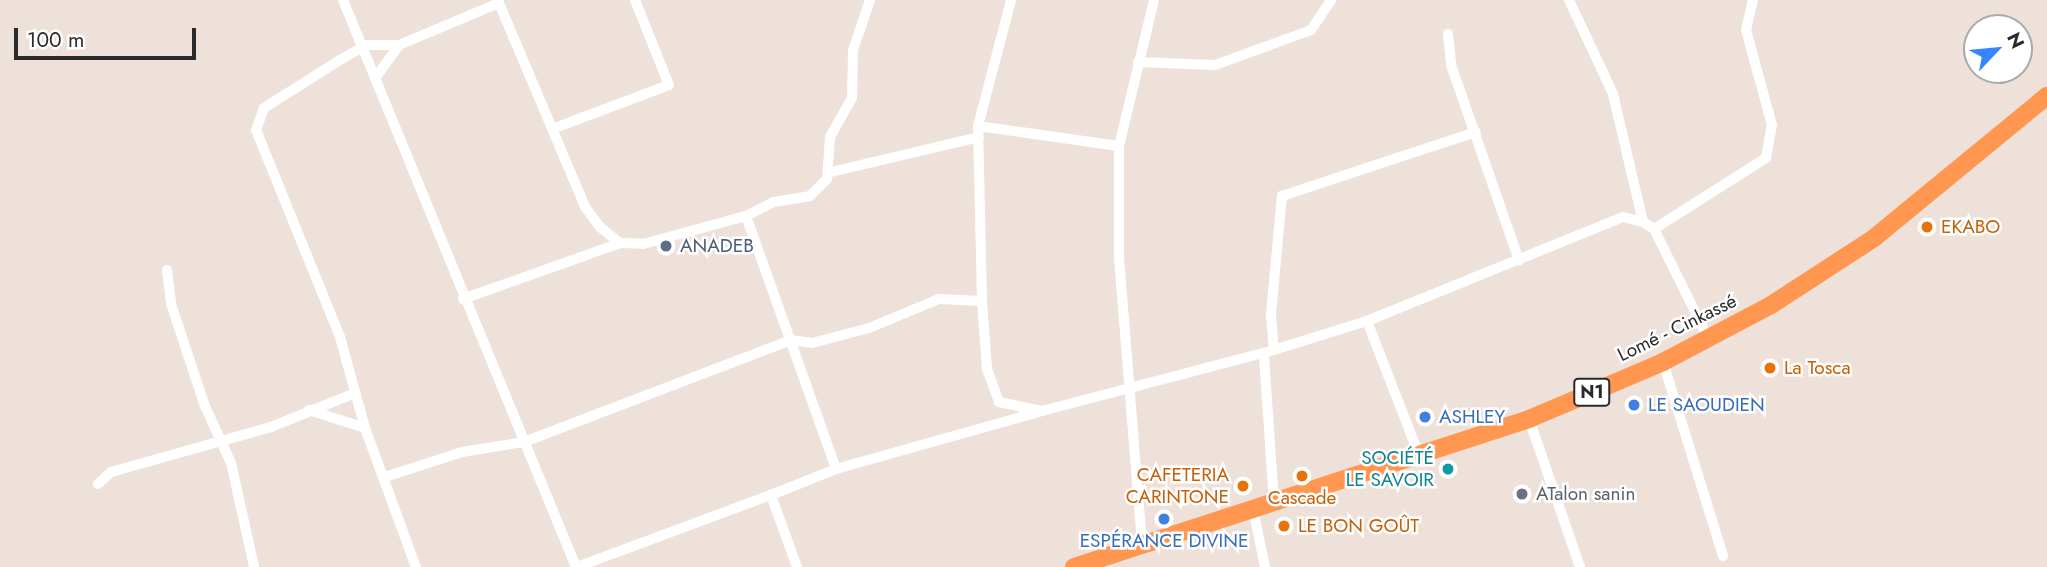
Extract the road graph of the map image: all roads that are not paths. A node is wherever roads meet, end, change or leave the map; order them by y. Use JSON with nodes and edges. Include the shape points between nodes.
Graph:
{"nodes":[{"id":1,"x":343,"y":0,"type":"edge"},
{"id":2,"x":635,"y":0,"type":"edge"},
{"id":3,"x":870,"y":0,"type":"edge"},
{"id":4,"x":1011,"y":0,"type":"edge"},
{"id":5,"x":1154,"y":0,"type":"edge"},
{"id":6,"x":1331,"y":0,"type":"edge"},
{"id":7,"x":1569,"y":0,"type":"edge"},
{"id":8,"x":1753,"y":0,"type":"edge"},
{"id":9,"x":498,"y":2,"type":"edge"},
{"id":10,"x":1448,"y":34,"type":"dead end"},
{"id":11,"x":366,"y":45,"type":"junction"},
{"id":12,"x":399,"y":45,"type":"junction"},
{"id":13,"x":1139,"y":61,"type":"junction"},
{"id":14,"x":376,"y":77,"type":"junction"},
{"id":15,"x":2047,"y":96,"type":"edge"},
{"id":16,"x":552,"y":129,"type":"junction"},
{"id":17,"x":978,"y":132,"type":"junction"},
{"id":18,"x":1476,"y":132,"type":"junction"},
{"id":19,"x":1119,"y":146,"type":"junction"},
{"id":20,"x":831,"y":172,"type":"junction"},
{"id":21,"x":746,"y":216,"type":"junction"},
{"id":22,"x":1643,"y":222,"type":"junction"},
{"id":23,"x":1654,"y":229,"type":"junction"},
{"id":24,"x":620,"y":243,"type":"junction"},
{"id":25,"x":1519,"y":260,"type":"junction"},
{"id":26,"x":167,"y":270,"type":"dead end"},
{"id":27,"x":463,"y":299,"type":"junction"},
{"id":28,"x":982,"y":301,"type":"junction"},
{"id":29,"x":1367,"y":321,"type":"junction"},
{"id":30,"x":1709,"y":338,"type":"junction"},
{"id":31,"x":791,"y":340,"type":"junction"},
{"id":32,"x":1269,"y":353,"type":"junction"},
{"id":33,"x":1664,"y":362,"type":"junction"},
{"id":34,"x":355,"y":393,"type":"junction"},
{"id":35,"x":1128,"y":394,"type":"junction"},
{"id":36,"x":309,"y":410,"type":"junction"},
{"id":37,"x":1042,"y":411,"type":"junction"},
{"id":38,"x":1529,"y":419,"type":"junction"},
{"id":39,"x":365,"y":428,"type":"junction"},
{"id":40,"x":220,"y":442,"type":"junction"},
{"id":41,"x":524,"y":442,"type":"junction"},
{"id":42,"x":1419,"y":455,"type":"junction"},
{"id":43,"x":836,"y":469,"type":"junction"},
{"id":44,"x":385,"y":477,"type":"junction"},
{"id":45,"x":98,"y":484,"type":"dead end"},
{"id":46,"x":771,"y":495,"type":"junction"},
{"id":47,"x":1274,"y":501,"type":"junction"},
{"id":48,"x":1253,"y":509,"type":"junction"},
{"id":49,"x":1142,"y":544,"type":"junction"},
{"id":50,"x":1723,"y":556,"type":"dead end"},
{"id":51,"x":254,"y":567,"type":"edge"},
{"id":52,"x":416,"y":567,"type":"edge"},
{"id":53,"x":577,"y":567,"type":"edge"},
{"id":54,"x":797,"y":567,"type":"edge"},
{"id":55,"x":1074,"y":567,"type":"edge"},
{"id":56,"x":1265,"y":567,"type":"edge"},
{"id":57,"x":1580,"y":567,"type":"edge"}],
"edges":[{"from":1,"to":11,"type":"street"},
{"from":2,"to":16,"type":"street","via":[[669,85]]},
{"from":3,"to":20,"type":"street","via":[[853,50],[852,99],[830,137]]},
{"from":4,"to":17,"type":"street"},
{"from":5,"to":13,"type":"street"},
{"from":6,"to":13,"type":"street","via":[[1311,30],[1215,65]]},
{"from":7,"to":22,"type":"street","via":[[1619,115]]},
{"from":8,"to":23,"type":"street","via":[[1746,30],[1772,125],[1766,158]]},
{"from":9,"to":12,"type":"street"},
{"from":9,"to":16,"type":"street"},
{"from":10,"to":18,"type":"street","via":[[1451,65]]},
{"from":11,"to":12,"type":"street"},
{"from":11,"to":14,"type":"street"},
{"from":11,"to":34,"type":"street","via":[[264,108],[256,130],[340,337]]},
{"from":12,"to":14,"type":"street"},
{"from":13,"to":19,"type":"street"},
{"from":14,"to":27,"type":"street"},
{"from":15,"to":30,"type":"highway","name":"Lomé - Cinkassé","number":"N1","via":[[1874,238]]},
{"from":16,"to":24,"type":"street","via":[[585,207]]},
{"from":17,"to":19,"type":"street"},
{"from":17,"to":20,"type":"street"},
{"from":17,"to":28,"type":"street"},
{"from":18,"to":25,"type":"street"},
{"from":18,"to":32,"type":"street","via":[[1282,196]]},
{"from":19,"to":35,"type":"street"},
{"from":20,"to":21,"type":"street","via":[[810,197],[773,202]]},
{"from":21,"to":24,"type":"street","via":[[643,244]]},
{"from":21,"to":31,"type":"street"},
{"from":22,"to":23,"type":"street"},
{"from":22,"to":25,"type":"street","via":[[1623,217]]},
{"from":23,"to":30,"type":"street"},
{"from":24,"to":27,"type":"street"},
{"from":25,"to":29,"type":"street"},
{"from":26,"to":40,"type":"street","via":[[171,304]]},
{"from":27,"to":41,"type":"street"},
{"from":28,"to":31,"type":"street","via":[[939,299],[869,328],[812,343]]},
{"from":28,"to":37,"type":"street","via":[[987,369],[999,402]]},
{"from":29,"to":32,"type":"street"},
{"from":29,"to":42,"type":"street"},
{"from":30,"to":33,"type":"highway","name":"Lomé - Cinkassé","number":"N1"},
{"from":31,"to":41,"type":"street"},
{"from":31,"to":43,"type":"street"},
{"from":32,"to":35,"type":"street"},
{"from":32,"to":47,"type":"street"},
{"from":33,"to":38,"type":"highway","name":"Lomé - Cinkassé","number":"N1"},
{"from":33,"to":50,"type":"street"},
{"from":34,"to":36,"type":"street"},
{"from":34,"to":39,"type":"street"},
{"from":35,"to":37,"type":"street"},
{"from":35,"to":49,"type":"street"},
{"from":36,"to":39,"type":"street"},
{"from":36,"to":40,"type":"street"},
{"from":37,"to":43,"type":"street"},
{"from":38,"to":42,"type":"highway","name":"Lomé - Cinkassé","number":"N1"},
{"from":38,"to":57,"type":"street"},
{"from":39,"to":44,"type":"street"},
{"from":40,"to":45,"type":"street","via":[[111,472]]},
{"from":40,"to":51,"type":"street","via":[[234,474]]},
{"from":41,"to":44,"type":"street","via":[[462,452]]},
{"from":41,"to":53,"type":"street"},
{"from":42,"to":47,"type":"highway","name":"Lomé - Cinkassé","number":"N1"},
{"from":43,"to":46,"type":"street"},
{"from":44,"to":52,"type":"street"},
{"from":46,"to":53,"type":"street"},
{"from":46,"to":54,"type":"street"},
{"from":47,"to":48,"type":"highway","name":"Lomé - Cinkassé","number":"N1"},
{"from":48,"to":49,"type":"highway","name":"Lomé - Cinkassé","number":"N1"},
{"from":48,"to":56,"type":"street"},
{"from":49,"to":55,"type":"highway","name":"Lomé - Cinkassé","number":"N1"}]}
